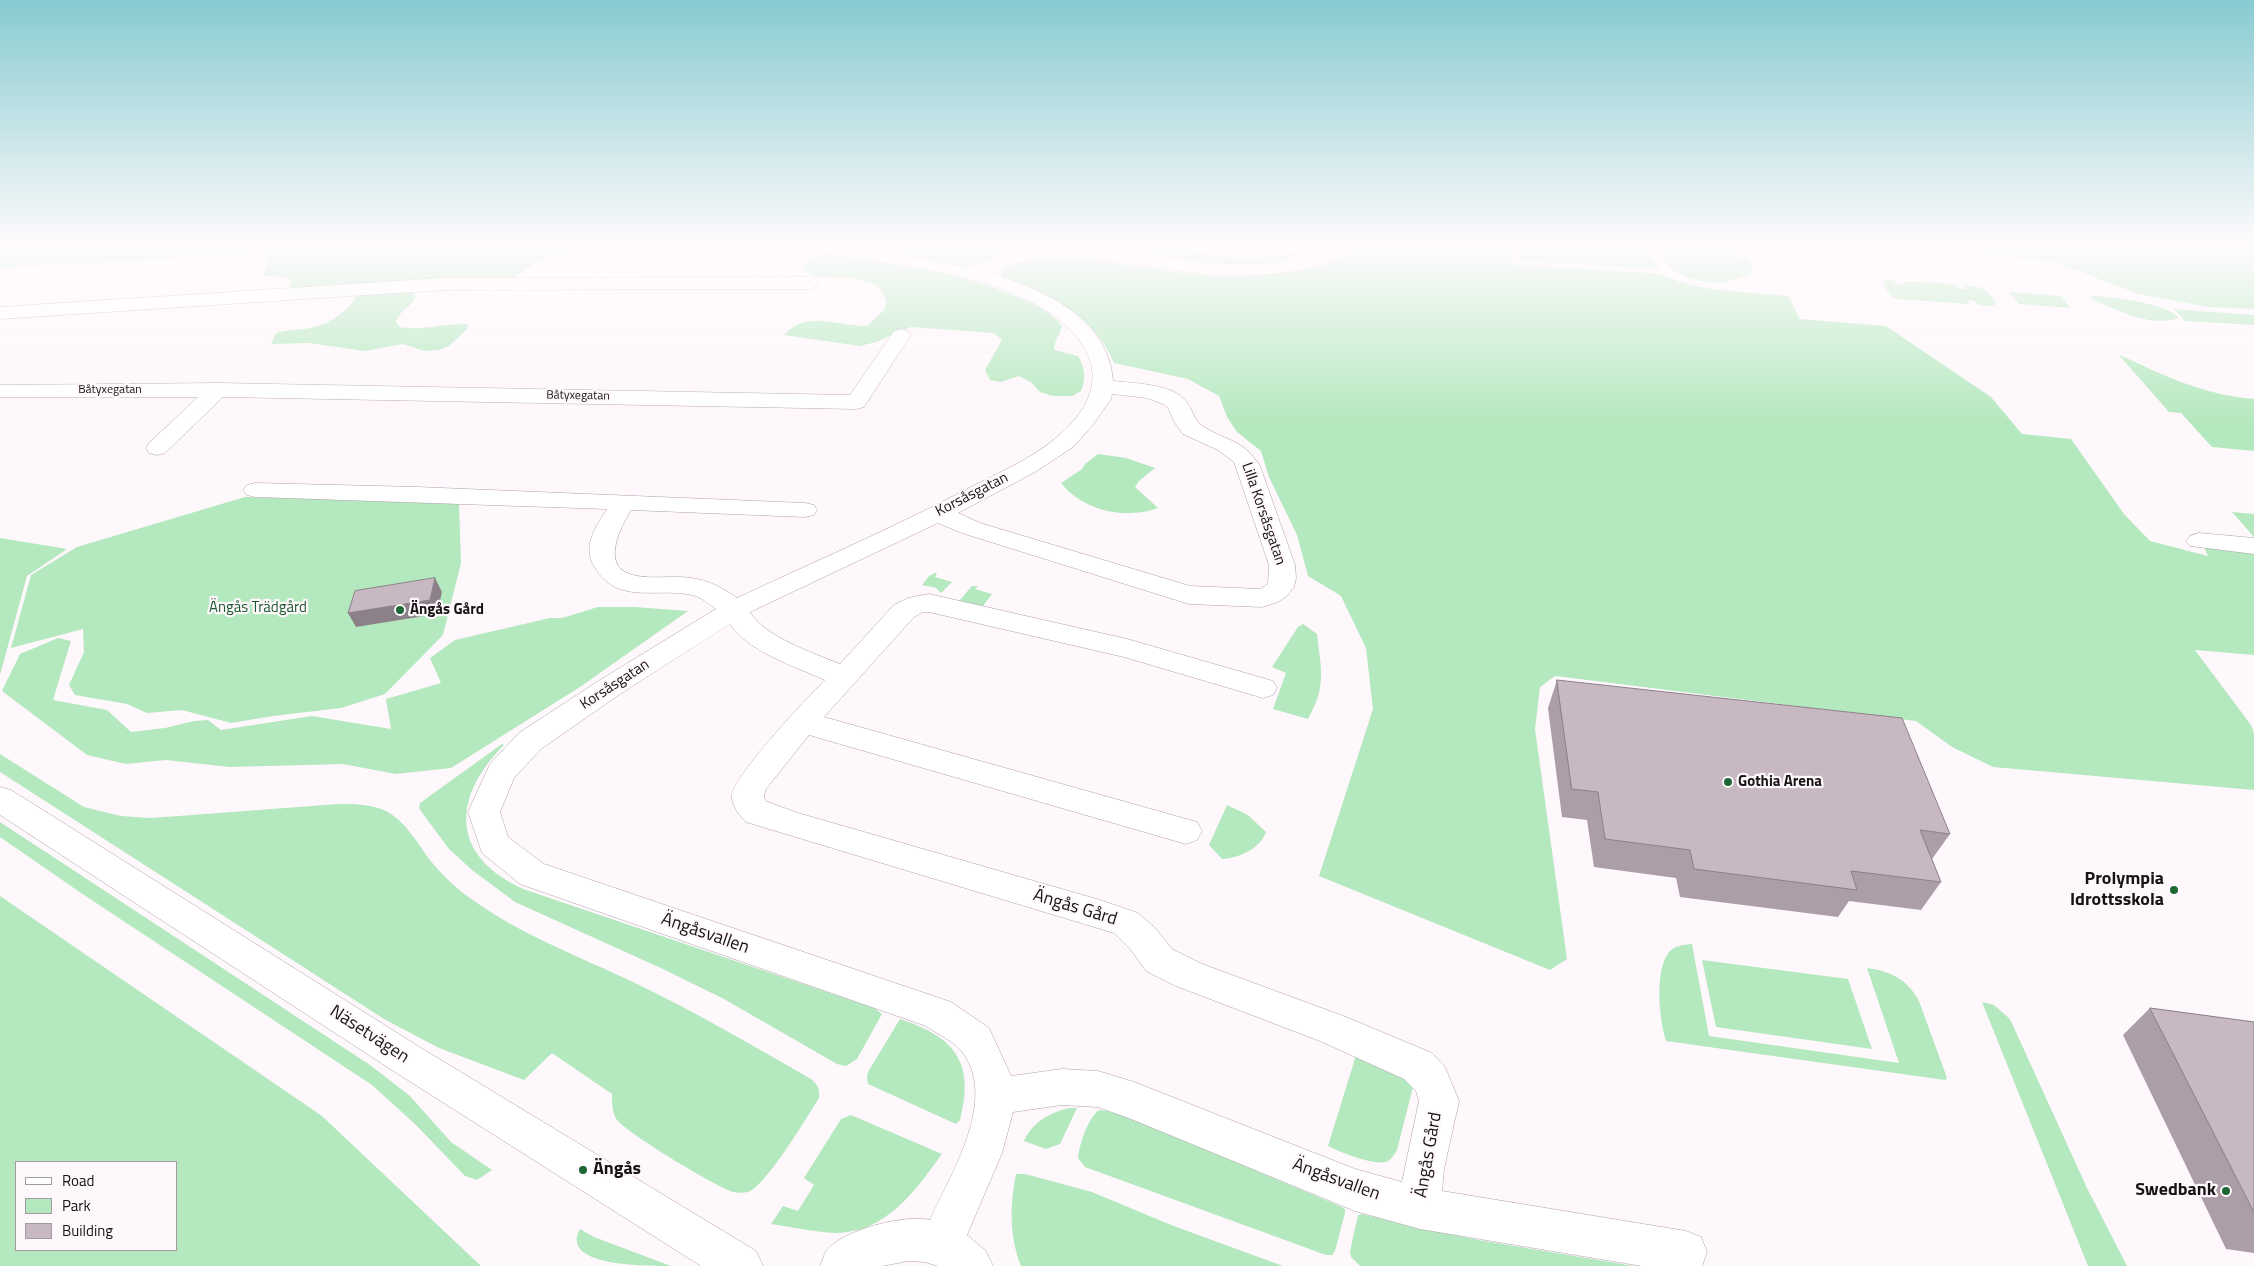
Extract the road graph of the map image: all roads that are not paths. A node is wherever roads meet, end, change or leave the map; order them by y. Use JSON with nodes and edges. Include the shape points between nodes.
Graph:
{"nodes":[{"id":1,"x":85,"y":307,"type":"edge"},
{"id":2,"x":1052,"y":307,"type":"edge"},
{"id":3,"x":0,"y":313,"type":"edge"},
{"id":4,"x":902,"y":335,"type":"dead end"},
{"id":5,"x":1103,"y":386,"type":"junction"},
{"id":6,"x":220,"y":389,"type":"junction"},
{"id":7,"x":0,"y":391,"type":"edge"},
{"id":8,"x":158,"y":448,"type":"dead end"},
{"id":9,"x":255,"y":490,"type":"dead end"},
{"id":10,"x":622,"y":504,"type":"junction"},
{"id":11,"x":805,"y":510,"type":"dead end"},
{"id":12,"x":938,"y":514,"type":"junction"},
{"id":13,"x":2199,"y":541,"type":"dead end"},
{"id":14,"x":2254,"y":546,"type":"edge"},
{"id":15,"x":735,"y":609,"type":"junction"},
{"id":16,"x":845,"y":677,"type":"junction"},
{"id":17,"x":1263,"y":688,"type":"dead end"},
{"id":18,"x":803,"y":722,"type":"junction"},
{"id":19,"x":530,"y":741,"type":"joint"},
{"id":20,"x":0,"y":799,"type":"edge"},
{"id":21,"x":1186,"y":831,"type":"dead end"},
{"id":22,"x":996,"y":1096,"type":"junction"},
{"id":23,"x":1420,"y":1208,"type":"junction"},
{"id":24,"x":1686,"y":1252,"type":"dead end"},
{"id":25,"x":956,"y":1255,"type":"edge"},
{"id":26,"x":741,"y":1266,"type":"edge"},
{"id":27,"x":842,"y":1266,"type":"edge"}],
"edges":[{"from":1,"to":3,"type":"street"},
{"from":2,"to":5,"type":"street","via":[[1085,332],[1097,351]]},
{"from":4,"to":6,"type":"street","name":"Båtyxegatan","via":[[856,402],[392,390]]},
{"from":5,"to":12,"type":"street","name":"Korsåsgatan","via":[[1100,399],[1065,442],[1027,467]]},
{"from":5,"to":12,"type":"street","name":"Lilla Korsåsgatan","via":[[1170,398],[1181,407],[1190,428],[1243,456],[1282,565],[1283,585],[1272,595],[1262,598],[1189,596],[970,528]]},
{"from":6,"to":7,"type":"street","name":"Båtyxegatan"},
{"from":6,"to":8,"type":"street"},
{"from":9,"to":10,"type":"street"},
{"from":10,"to":11,"type":"street"},
{"from":10,"to":15,"type":"street","via":[[601,542],[602,556],[610,573],[618,579],[638,584],[702,589]]},
{"from":12,"to":15,"type":"street","name":"Korsåsgatan"},
{"from":13,"to":14,"type":"street"},
{"from":15,"to":16,"type":"street","via":[[747,629],[792,654]]},
{"from":15,"to":19,"type":"street","name":"Korsåsgatan"},
{"from":16,"to":17,"type":"street","name":"Ängås Gård","via":[[904,611],[929,603],[1128,648]]},
{"from":16,"to":18,"type":"street","name":"Ängås Gård"},
{"from":18,"to":21,"type":"street"},
{"from":18,"to":23,"type":"street","name":"Ängås Gård","via":[[752,784],[748,795],[751,807],[757,812],[1100,914],[1126,924],[1159,960],[1188,975],[1333,1029],[1418,1066],[1432,1080],[1439,1101],[1424,1169]]},
{"from":19,"to":22,"type":"street","name":"Ängåsvallen","via":[[501,772],[484,812],[494,844],[532,874],[938,1014],[975,1040],[989,1067]]},
{"from":20,"to":26,"type":"street","name":"Näsetvägen","via":[[416,1065]]},
{"from":22,"to":23,"type":"street","name":"Ängåsvallen","via":[[1062,1087],[1098,1089],[1355,1190]]},
{"from":22,"to":25,"type":"street","name":"Ängåsvallen"},
{"from":23,"to":24,"type":"street","name":"Ängåsvallen"},
{"from":25,"to":27,"type":"street","via":[[912,1238],[883,1242],[854,1255]]}]}
